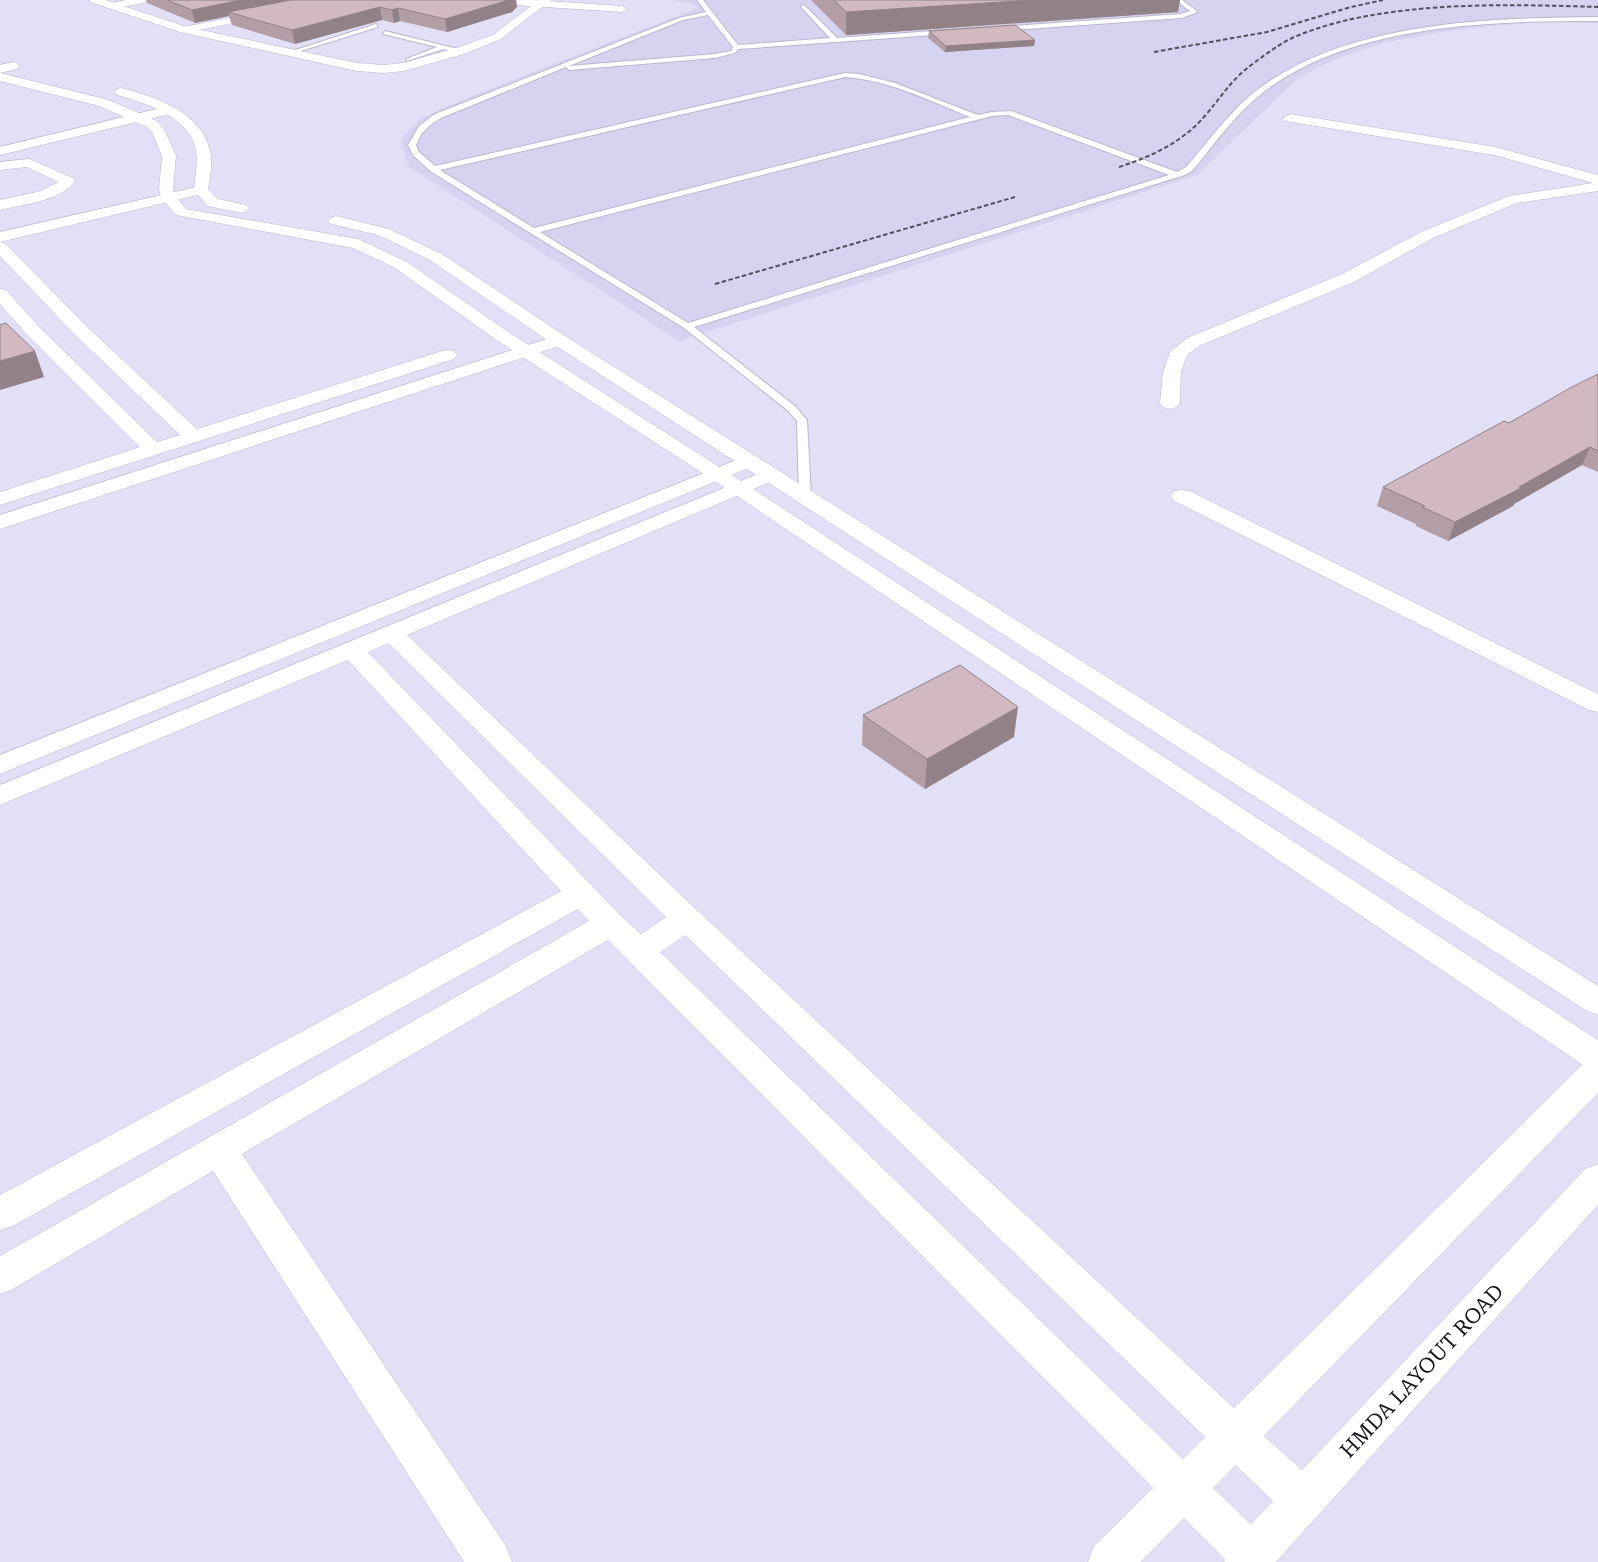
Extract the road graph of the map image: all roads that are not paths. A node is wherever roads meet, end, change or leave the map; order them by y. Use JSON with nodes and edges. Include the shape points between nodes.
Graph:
{"nodes":[{"id":1,"x":94,"y":0,"type":"edge"},
{"id":2,"x":144,"y":0,"type":"edge"},
{"id":3,"x":279,"y":0,"type":"edge"},
{"id":4,"x":332,"y":0,"type":"edge"},
{"id":5,"x":483,"y":0,"type":"edge"},
{"id":6,"x":700,"y":0,"type":"edge"},
{"id":7,"x":1178,"y":0,"type":"edge"},
{"id":8,"x":544,"y":2,"type":"edge"},
{"id":9,"x":111,"y":6,"type":"junction"},
{"id":10,"x":297,"y":6,"type":"junction"},
{"id":11,"x":802,"y":6,"type":"dead end"},
{"id":12,"x":622,"y":9,"type":"dead end"},
{"id":13,"x":710,"y":13,"type":"junction"},
{"id":14,"x":1598,"y":19,"type":"edge"},
{"id":15,"x":376,"y":26,"type":"edge"},
{"id":16,"x":994,"y":29,"type":"edge"},
{"id":17,"x":184,"y":30,"type":"junction"},
{"id":18,"x":954,"y":32,"type":"edge"},
{"id":19,"x":385,"y":33,"type":"dead end"},
{"id":20,"x":835,"y":40,"type":"junction"},
{"id":21,"x":444,"y":47,"type":"junction"},
{"id":22,"x":736,"y":47,"type":"junction"},
{"id":23,"x":460,"y":51,"type":"junction"},
{"id":24,"x":289,"y":52,"type":"junction"},
{"id":25,"x":408,"y":60,"type":"dead end"},
{"id":26,"x":3,"y":69,"type":"edge"},
{"id":27,"x":554,"y":69,"type":"junction"},
{"id":28,"x":163,"y":107,"type":"junction"},
{"id":29,"x":134,"y":115,"type":"junction"},
{"id":30,"x":974,"y":117,"type":"junction"},
{"id":31,"x":1290,"y":118,"type":"dead end"},
{"id":32,"x":0,"y":144,"type":"edge"},
{"id":33,"x":0,"y":151,"type":"edge"},
{"id":34,"x":0,"y":166,"type":"edge"},
{"id":35,"x":433,"y":168,"type":"junction"},
{"id":36,"x":1177,"y":175,"type":"junction"},
{"id":37,"x":1598,"y":180,"type":"edge"},
{"id":38,"x":201,"y":186,"type":"junction"},
{"id":39,"x":1598,"y":187,"type":"edge"},
{"id":40,"x":167,"y":193,"type":"junction"},
{"id":41,"x":0,"y":205,"type":"edge"},
{"id":42,"x":1,"y":227,"type":"edge"},
{"id":43,"x":532,"y":231,"type":"junction"},
{"id":44,"x":0,"y":247,"type":"edge"},
{"id":45,"x":0,"y":294,"type":"edge"},
{"id":46,"x":687,"y":326,"type":"junction"},
{"id":47,"x":541,"y":327,"type":"junction"},
{"id":48,"x":495,"y":340,"type":"junction"},
{"id":49,"x":559,"y":340,"type":"junction"},
{"id":50,"x":466,"y":349,"type":"dead end"},
{"id":51,"x":524,"y":350,"type":"junction"},
{"id":52,"x":1170,"y":403,"type":"dead end"},
{"id":53,"x":194,"y":437,"type":"junction"},
{"id":54,"x":154,"y":450,"type":"junction"},
{"id":55,"x":749,"y":461,"type":"junction"},
{"id":56,"x":717,"y":474,"type":"junction"},
{"id":57,"x":770,"y":475,"type":"junction"},
{"id":58,"x":738,"y":490,"type":"junction"},
{"id":59,"x":1182,"y":496,"type":"dead end"},
{"id":60,"x":805,"y":497,"type":"junction"},
{"id":61,"x":0,"y":499,"type":"edge"},
{"id":62,"x":0,"y":522,"type":"edge"},
{"id":63,"x":391,"y":633,"type":"junction"},
{"id":64,"x":352,"y":650,"type":"junction"},
{"id":65,"x":1598,"y":704,"type":"edge"},
{"id":66,"x":0,"y":765,"type":"edge"},
{"id":67,"x":0,"y":796,"type":"edge"},
{"id":68,"x":582,"y":893,"type":"junction"},
{"id":69,"x":687,"y":919,"type":"junction"},
{"id":70,"x":610,"y":924,"type":"junction"},
{"id":71,"x":638,"y":950,"type":"junction"},
{"id":72,"x":1598,"y":1002,"type":"edge"},
{"id":73,"x":1598,"y":1057,"type":"edge"},
{"id":74,"x":1598,"y":1071,"type":"edge"},
{"id":75,"x":219,"y":1150,"type":"junction"},
{"id":76,"x":1598,"y":1180,"type":"edge"},
{"id":77,"x":0,"y":1214,"type":"edge"},
{"id":78,"x":0,"y":1276,"type":"edge"},
{"id":79,"x":1234,"y":1437,"type":"junction"},
{"id":80,"x":1183,"y":1488,"type":"junction"},
{"id":81,"x":1303,"y":1501,"type":"junction"},
{"id":82,"x":1249,"y":1559,"type":"edge"},
{"id":83,"x":490,"y":1562,"type":"edge"},
{"id":84,"x":1110,"y":1562,"type":"edge"}],
"edges":[{"from":1,"to":9,"type":"street"},
{"from":2,"to":9,"type":"street"},
{"from":3,"to":10,"type":"street"},
{"from":4,"to":10,"type":"street"},
{"from":5,"to":8,"type":"street"},
{"from":6,"to":13,"type":"lane"},
{"from":7,"to":16,"type":"lane","via":[[1195,12],[1182,16]]},
{"from":8,"to":12,"type":"street"},
{"from":8,"to":23,"type":"street","via":[[497,37]]},
{"from":9,"to":17,"type":"street"},
{"from":10,"to":17,"type":"street"},
{"from":11,"to":20,"type":"lane"},
{"from":13,"to":22,"type":"lane"},
{"from":13,"to":27,"type":"lane","via":[[681,19]]},
{"from":14,"to":36,"type":"lane","via":[[1469,24],[1375,41],[1329,55],[1266,87],[1240,109],[1189,169]]},
{"from":15,"to":24,"type":"lane"},
{"from":17,"to":24,"type":"street"},
{"from":18,"to":20,"type":"lane"},
{"from":19,"to":21,"type":"lane"},
{"from":20,"to":22,"type":"lane"},
{"from":21,"to":23,"type":"lane"},
{"from":21,"to":25,"type":"lane"},
{"from":22,"to":27,"type":"lane","via":[[733,52],[715,56]]},
{"from":23,"to":24,"type":"street","via":[[404,68],[384,70]]},
{"from":26,"to":28,"type":"street","via":[[120,92]]},
{"from":26,"to":29,"type":"street"},
{"from":27,"to":35,"type":"lane","via":[[423,125],[412,145],[420,158]]},
{"from":28,"to":29,"type":"street"},
{"from":28,"to":38,"type":"street","via":[[184,120],[202,148]]},
{"from":29,"to":32,"type":"street"},
{"from":29,"to":33,"type":"street"},
{"from":29,"to":40,"type":"street","via":[[158,131],[169,156]]},
{"from":30,"to":35,"type":"lane","via":[[883,81],[845,75]]},
{"from":30,"to":36,"type":"lane","via":[[1004,113],[1021,117]]},
{"from":30,"to":43,"type":"lane"},
{"from":31,"to":37,"type":"street","via":[[1496,151]]},
{"from":34,"to":41,"type":"street","via":[[28,163],[68,181],[47,193]]},
{"from":35,"to":43,"type":"lane"},
{"from":36,"to":46,"type":"lane"},
{"from":38,"to":40,"type":"street"},
{"from":38,"to":47,"type":"street","via":[[213,203],[332,220],[383,232],[436,257]]},
{"from":39,"to":52,"type":"street","via":[[1514,199],[1427,235],[1348,278],[1193,342],[1179,352],[1172,372]]},
{"from":40,"to":42,"type":"street"},
{"from":40,"to":48,"type":"street","via":[[181,212],[358,244],[401,265]]},
{"from":43,"to":46,"type":"lane"},
{"from":44,"to":53,"type":"street","via":[[78,328]]},
{"from":45,"to":54,"type":"street","via":[[22,331]]},
{"from":46,"to":60,"type":"lane","via":[[802,420]]},
{"from":47,"to":48,"type":"street"},
{"from":47,"to":49,"type":"street"},
{"from":48,"to":51,"type":"street"},
{"from":49,"to":51,"type":"street"},
{"from":49,"to":55,"type":"street"},
{"from":50,"to":53,"type":"street"},
{"from":51,"to":56,"type":"street"},
{"from":51,"to":62,"type":"street"},
{"from":53,"to":54,"type":"street"},
{"from":54,"to":61,"type":"street"},
{"from":55,"to":56,"type":"street"},
{"from":55,"to":57,"type":"street"},
{"from":56,"to":58,"type":"street"},
{"from":56,"to":66,"type":"street"},
{"from":57,"to":58,"type":"street"},
{"from":57,"to":60,"type":"street"},
{"from":58,"to":63,"type":"street"},
{"from":58,"to":73,"type":"street"},
{"from":59,"to":65,"type":"street"},
{"from":60,"to":72,"type":"street"},
{"from":63,"to":64,"type":"street"},
{"from":63,"to":69,"type":"street"},
{"from":64,"to":67,"type":"street"},
{"from":64,"to":68,"type":"street"},
{"from":68,"to":70,"type":"street"},
{"from":68,"to":77,"type":"street"},
{"from":69,"to":71,"type":"street"},
{"from":69,"to":79,"type":"street"},
{"from":70,"to":71,"type":"street"},
{"from":70,"to":75,"type":"street"},
{"from":71,"to":80,"type":"street"},
{"from":74,"to":79,"type":"street"},
{"from":75,"to":78,"type":"street"},
{"from":75,"to":83,"type":"street"},
{"from":76,"to":81,"type":"street","name":"HMDA LAYOUT ROAD"},
{"from":79,"to":80,"type":"street"},
{"from":79,"to":81,"type":"street"},
{"from":80,"to":82,"type":"street"},
{"from":80,"to":84,"type":"street"},
{"from":81,"to":82,"type":"street","name":"HMDA LAYOUT ROAD"}]}
